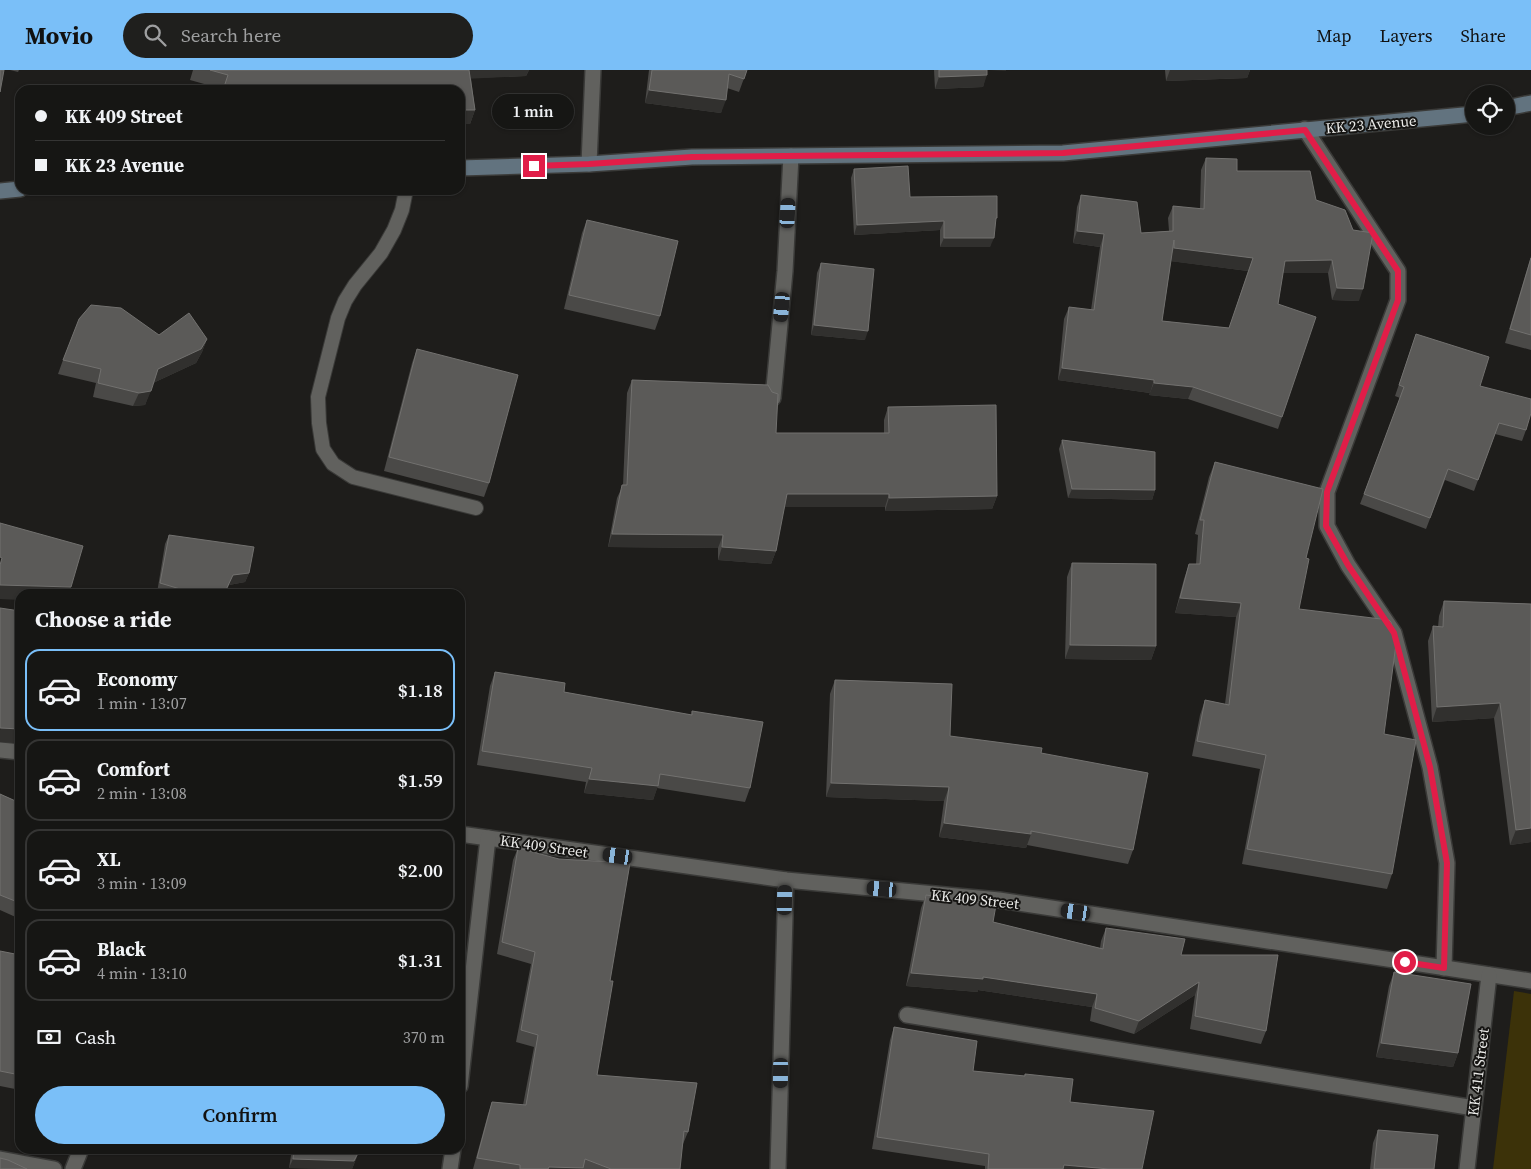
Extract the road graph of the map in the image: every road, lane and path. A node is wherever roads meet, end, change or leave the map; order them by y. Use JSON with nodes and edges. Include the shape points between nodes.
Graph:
{"nodes":[{"id":1,"x":593,"y":70,"type":"edge"},
{"id":2,"x":1531,"y":103,"type":"edge"},
{"id":3,"x":1515,"y":106,"type":"edge"},
{"id":4,"x":1465,"y":116,"type":"edge"},
{"id":5,"x":1305,"y":130,"type":"junction"},
{"id":6,"x":791,"y":156,"type":"junction"},
{"id":7,"x":589,"y":164,"type":"junction"},
{"id":8,"x":465,"y":168,"type":"edge"},
{"id":9,"x":0,"y":190,"type":"edge"},
{"id":10,"x":15,"y":190,"type":"edge"},
{"id":11,"x":405,"y":195,"type":"edge"},
{"id":12,"x":773,"y":398,"type":"edge"},
{"id":13,"x":476,"y":508,"type":"dead end"},
{"id":14,"x":0,"y":750,"type":"edge"},
{"id":15,"x":15,"y":752,"type":"edge"},
{"id":16,"x":465,"y":835,"type":"edge"},
{"id":17,"x":488,"y":838,"type":"junction"},
{"id":18,"x":786,"y":880,"type":"junction"},
{"id":19,"x":1444,"y":968,"type":"junction"},
{"id":20,"x":1489,"y":975,"type":"junction"},
{"id":21,"x":1531,"y":981,"type":"edge"},
{"id":22,"x":907,"y":1014,"type":"dead end"},
{"id":23,"x":465,"y":1042,"type":"edge"},
{"id":24,"x":1474,"y":1108,"type":"junction"},
{"id":25,"x":79,"y":1154,"type":"edge"},
{"id":26,"x":452,"y":1154,"type":"edge"},
{"id":27,"x":0,"y":1159,"type":"edge"},
{"id":28,"x":54,"y":1169,"type":"edge"},
{"id":29,"x":73,"y":1169,"type":"edge"},
{"id":30,"x":450,"y":1169,"type":"edge"},
{"id":31,"x":778,"y":1169,"type":"edge"},
{"id":32,"x":1467,"y":1169,"type":"edge"}],
"edges":[{"from":1,"to":7,"type":"street"},
{"from":2,"to":3,"type":"main road"},
{"from":4,"to":5,"type":"main road","name":"KK 23 Avenue"},
{"from":5,"to":6,"type":"main road","name":"KK 23 Avenue","via":[[1063,153]]},
{"from":5,"to":19,"type":"street","via":[[1398,271],[1398,300],[1327,492],[1326,526],[1394,633],[1428,758],[1447,863]]},
{"from":6,"to":7,"type":"main road","name":"KK 23 Avenue","via":[[692,157]]},
{"from":6,"to":12,"type":"street"},
{"from":7,"to":8,"type":"main road","name":"KK 23 Avenue"},
{"from":9,"to":10,"type":"main road"},
{"from":11,"to":13,"type":"lane","via":[[394,230],[381,253],[355,285],[338,318],[318,398],[323,449],[333,464],[352,477]]},
{"from":14,"to":15,"type":"street"},
{"from":16,"to":17,"type":"street","name":"KK 409 Street"},
{"from":17,"to":18,"type":"street","name":"KK 409 Street"},
{"from":17,"to":23,"type":"street"},
{"from":18,"to":19,"type":"street","name":"KK 409 Street","via":[[998,900]]},
{"from":18,"to":31,"type":"street"},
{"from":19,"to":20,"type":"street","name":"KK 409 Street"},
{"from":20,"to":21,"type":"street","name":"KK 409 Street"},
{"from":20,"to":24,"type":"street","name":"KK 411 Street"},
{"from":22,"to":24,"type":"street"},
{"from":24,"to":32,"type":"street","name":"KK 411 Street"},
{"from":25,"to":29,"type":"street"},
{"from":26,"to":30,"type":"street"},
{"from":27,"to":28,"type":"street"}]}
